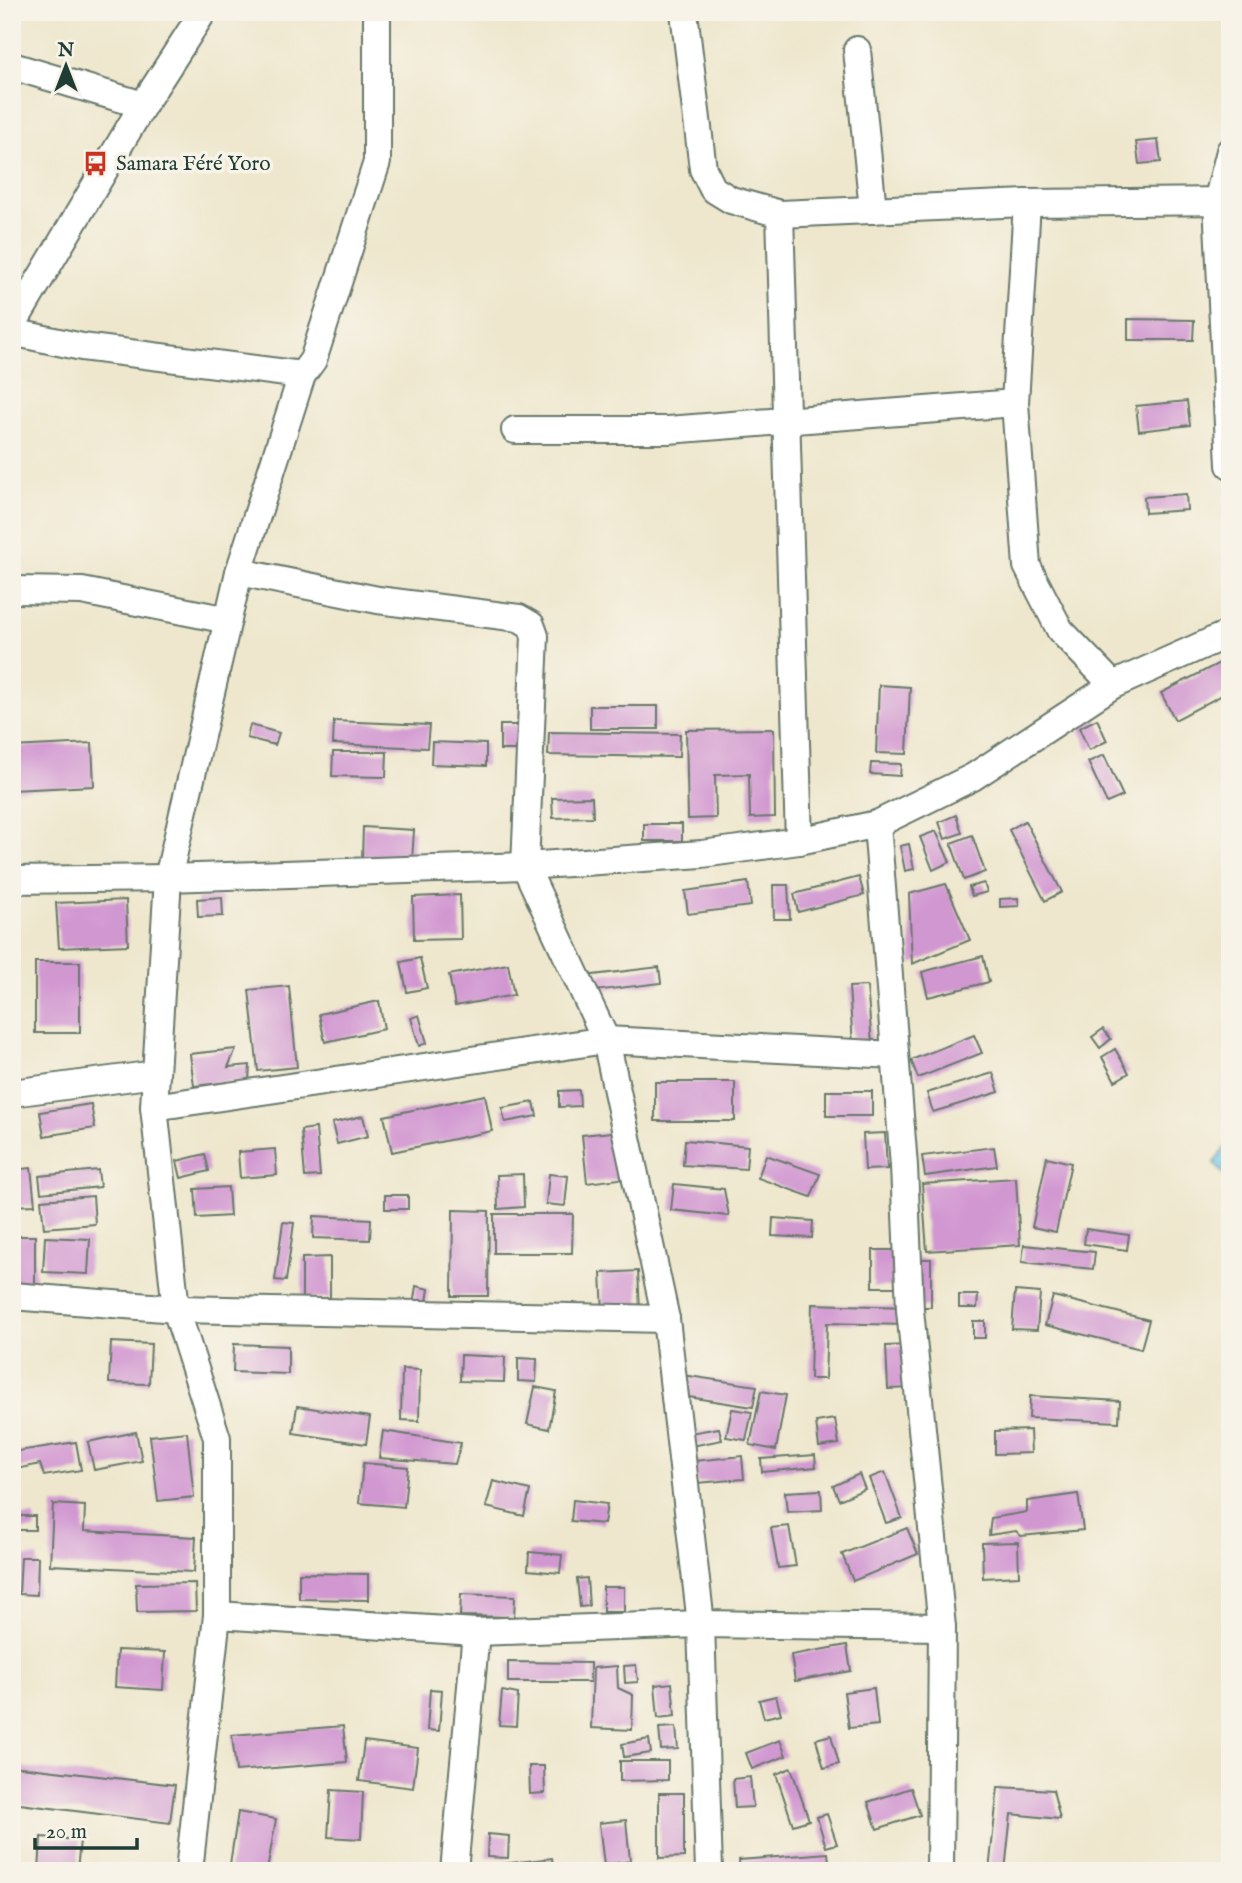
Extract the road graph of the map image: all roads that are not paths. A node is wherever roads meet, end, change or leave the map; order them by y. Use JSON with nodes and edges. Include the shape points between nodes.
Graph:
{"nodes":[{"id":1,"x":203,"y":12,"type":"edge"},
{"id":2,"x":377,"y":12,"type":"edge"},
{"id":3,"x":684,"y":12,"type":"edge"},
{"id":4,"x":857,"y":50,"type":"dead end"},
{"id":5,"x":12,"y":66,"type":"edge"},
{"id":6,"x":143,"y":105,"type":"junction"},
{"id":7,"x":1230,"y":151,"type":"edge"},
{"id":8,"x":1223,"y":202,"type":"edge"},
{"id":9,"x":1027,"y":203,"type":"junction"},
{"id":10,"x":873,"y":210,"type":"junction"},
{"id":11,"x":780,"y":215,"type":"junction"},
{"id":12,"x":12,"y":326,"type":"edge"},
{"id":13,"x":12,"y":332,"type":"edge"},
{"id":14,"x":302,"y":375,"type":"junction"},
{"id":15,"x":1015,"y":403,"type":"junction"},
{"id":16,"x":786,"y":419,"type":"junction"},
{"id":17,"x":515,"y":430,"type":"dead end"},
{"id":18,"x":1230,"y":465,"type":"edge"},
{"id":19,"x":239,"y":572,"type":"junction"},
{"id":20,"x":12,"y":590,"type":"edge"},
{"id":21,"x":228,"y":620,"type":"junction"},
{"id":22,"x":1230,"y":633,"type":"edge"},
{"id":23,"x":1113,"y":685,"type":"junction"},
{"id":24,"x":877,"y":824,"type":"junction"},
{"id":25,"x":799,"y":841,"type":"junction"},
{"id":26,"x":525,"y":866,"type":"junction"},
{"id":27,"x":168,"y":878,"type":"junction"},
{"id":28,"x":12,"y":880,"type":"edge"},
{"id":29,"x":606,"y":1040,"type":"junction"},
{"id":30,"x":895,"y":1055,"type":"junction"},
{"id":31,"x":156,"y":1074,"type":"junction"},
{"id":32,"x":12,"y":1093,"type":"edge"},
{"id":33,"x":154,"y":1107,"type":"junction"},
{"id":34,"x":12,"y":1296,"type":"edge"},
{"id":35,"x":176,"y":1309,"type":"junction"},
{"id":36,"x":666,"y":1319,"type":"junction"},
{"id":37,"x":217,"y":1615,"type":"junction"},
{"id":38,"x":701,"y":1624,"type":"junction"},
{"id":39,"x":942,"y":1627,"type":"junction"},
{"id":40,"x":476,"y":1632,"type":"junction"},
{"id":41,"x":189,"y":1871,"type":"edge"},
{"id":42,"x":454,"y":1871,"type":"edge"},
{"id":43,"x":709,"y":1871,"type":"edge"},
{"id":44,"x":940,"y":1871,"type":"edge"}],
"edges":[{"from":1,"to":6,"type":"street"},
{"from":2,"to":14,"type":"street","via":[[377,162],[313,360]]},
{"from":3,"to":11,"type":"street","via":[[703,169],[713,189],[731,200]]},
{"from":4,"to":10,"type":"street"},
{"from":5,"to":6,"type":"street"},
{"from":6,"to":12,"type":"street"},
{"from":7,"to":8,"type":"street"},
{"from":8,"to":9,"type":"street"},
{"from":8,"to":18,"type":"street"},
{"from":9,"to":10,"type":"street"},
{"from":9,"to":15,"type":"street"},
{"from":10,"to":11,"type":"street"},
{"from":11,"to":16,"type":"street"},
{"from":13,"to":14,"type":"street","via":[[82,347]]},
{"from":14,"to":19,"type":"street"},
{"from":15,"to":16,"type":"street"},
{"from":15,"to":23,"type":"street","via":[[1027,566],[1060,630]]},
{"from":16,"to":17,"type":"street","via":[[668,430]]},
{"from":16,"to":25,"type":"street"},
{"from":19,"to":21,"type":"street"},
{"from":19,"to":26,"type":"street","via":[[378,600],[519,618],[531,625],[535,636]]},
{"from":20,"to":21,"type":"street","via":[[82,591]]},
{"from":21,"to":27,"type":"street"},
{"from":22,"to":23,"type":"street"},
{"from":23,"to":24,"type":"street","via":[[973,777]]},
{"from":24,"to":25,"type":"street"},
{"from":24,"to":30,"type":"street"},
{"from":25,"to":26,"type":"street","via":[[702,854]]},
{"from":26,"to":27,"type":"street"},
{"from":26,"to":29,"type":"street"},
{"from":27,"to":28,"type":"street"},
{"from":27,"to":31,"type":"street"},
{"from":29,"to":30,"type":"street"},
{"from":29,"to":33,"type":"street"},
{"from":29,"to":36,"type":"street"},
{"from":30,"to":39,"type":"street","via":[[910,1310]]},
{"from":31,"to":32,"type":"street"},
{"from":31,"to":33,"type":"street"},
{"from":33,"to":35,"type":"street"},
{"from":34,"to":35,"type":"street"},
{"from":35,"to":36,"type":"street"},
{"from":35,"to":37,"type":"street","via":[[217,1438]]},
{"from":36,"to":38,"type":"street"},
{"from":37,"to":40,"type":"street"},
{"from":37,"to":41,"type":"street"},
{"from":38,"to":39,"type":"street"},
{"from":38,"to":40,"type":"street"},
{"from":38,"to":43,"type":"street"},
{"from":39,"to":44,"type":"street"},
{"from":40,"to":42,"type":"street"}]}
